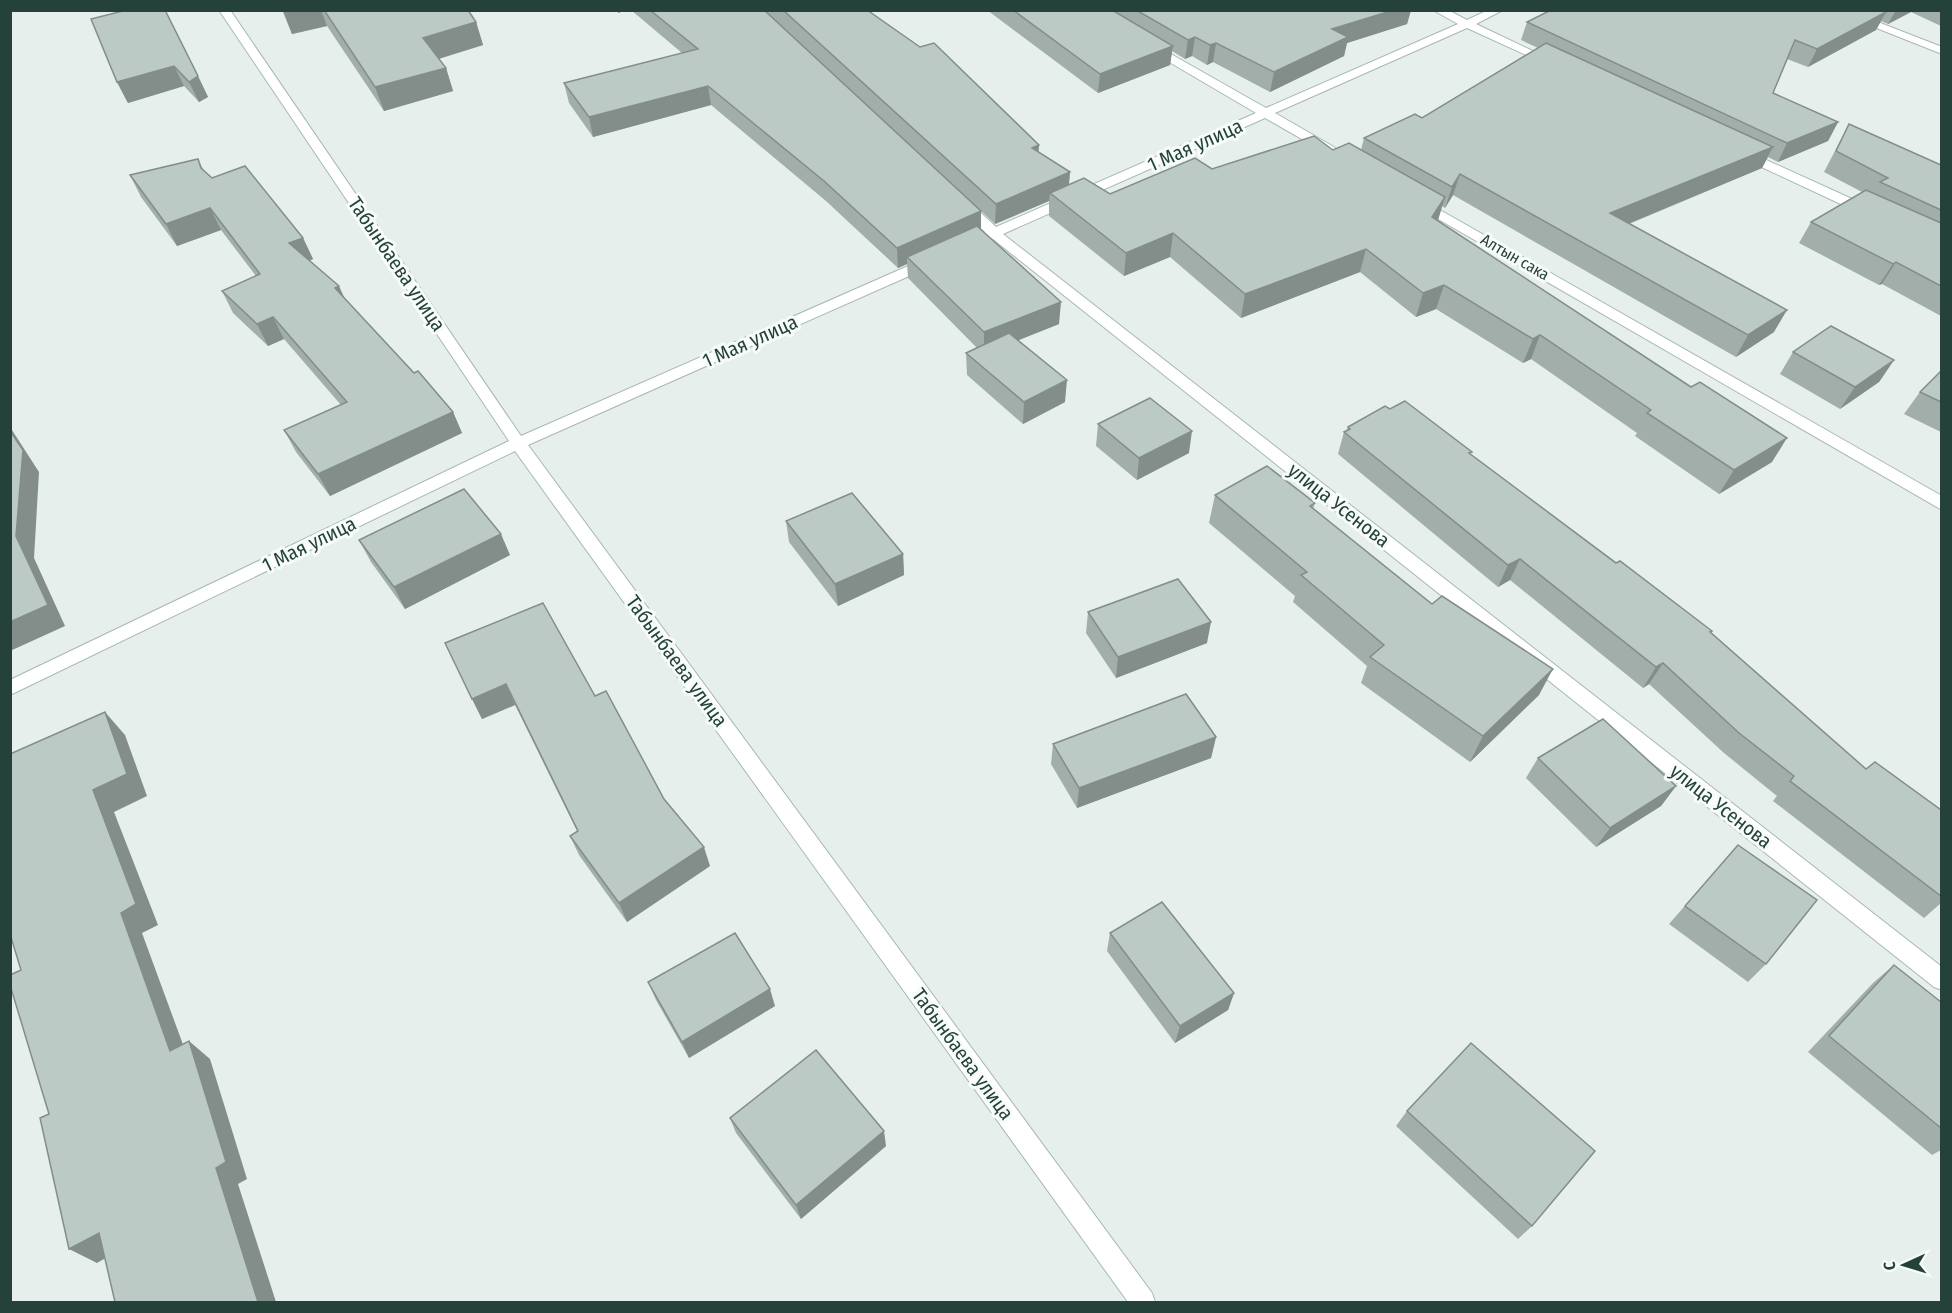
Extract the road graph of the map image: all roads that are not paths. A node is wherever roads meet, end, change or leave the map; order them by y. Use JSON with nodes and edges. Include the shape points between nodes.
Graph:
{"nodes":[{"id":1,"x":224,"y":10,"type":"edge"},
{"id":2,"x":1438,"y":10,"type":"edge"},
{"id":3,"x":1498,"y":10,"type":"edge"},
{"id":4,"x":1836,"y":10,"type":"edge"},
{"id":5,"x":1469,"y":24,"type":"junction"},
{"id":6,"x":1137,"y":39,"type":"edge"},
{"id":7,"x":1941,"y":51,"type":"edge"},
{"id":8,"x":1565,"y":70,"type":"edge"},
{"id":9,"x":1267,"y":114,"type":"junction"},
{"id":10,"x":1727,"y":146,"type":"edge"},
{"id":11,"x":1340,"y":156,"type":"edge"},
{"id":12,"x":1402,"y":192,"type":"edge"},
{"id":13,"x":951,"y":193,"type":"edge"},
{"id":14,"x":1877,"y":216,"type":"edge"},
{"id":15,"x":994,"y":233,"type":"junction"},
{"id":16,"x":518,"y":443,"type":"junction"},
{"id":17,"x":1941,"y":504,"type":"edge"},
{"id":18,"x":10,"y":688,"type":"edge"},
{"id":19,"x":1941,"y":980,"type":"edge"},
{"id":20,"x":1143,"y":1302,"type":"edge"}],
"edges":[{"from":1,"to":16,"type":"street","name":"Табынбаева улица"},
{"from":2,"to":5,"type":"street"},
{"from":3,"to":5,"type":"street","name":"1 Мая улица"},
{"from":4,"to":7,"type":"street"},
{"from":5,"to":8,"type":"street"},
{"from":5,"to":9,"type":"street","name":"1 Мая улица"},
{"from":6,"to":9,"type":"street"},
{"from":9,"to":11,"type":"street"},
{"from":9,"to":15,"type":"street","name":"1 Мая улица"},
{"from":10,"to":14,"type":"street"},
{"from":12,"to":17,"type":"street","name":"Алтын сака"},
{"from":13,"to":15,"type":"street","name":"улица Усенова"},
{"from":15,"to":16,"type":"street","name":"1 Мая улица"},
{"from":15,"to":19,"type":"street","name":"улица Усенова"},
{"from":16,"to":18,"type":"street","name":"1 Мая улица"},
{"from":16,"to":20,"type":"street","name":"Табынбаева улица"}]}
